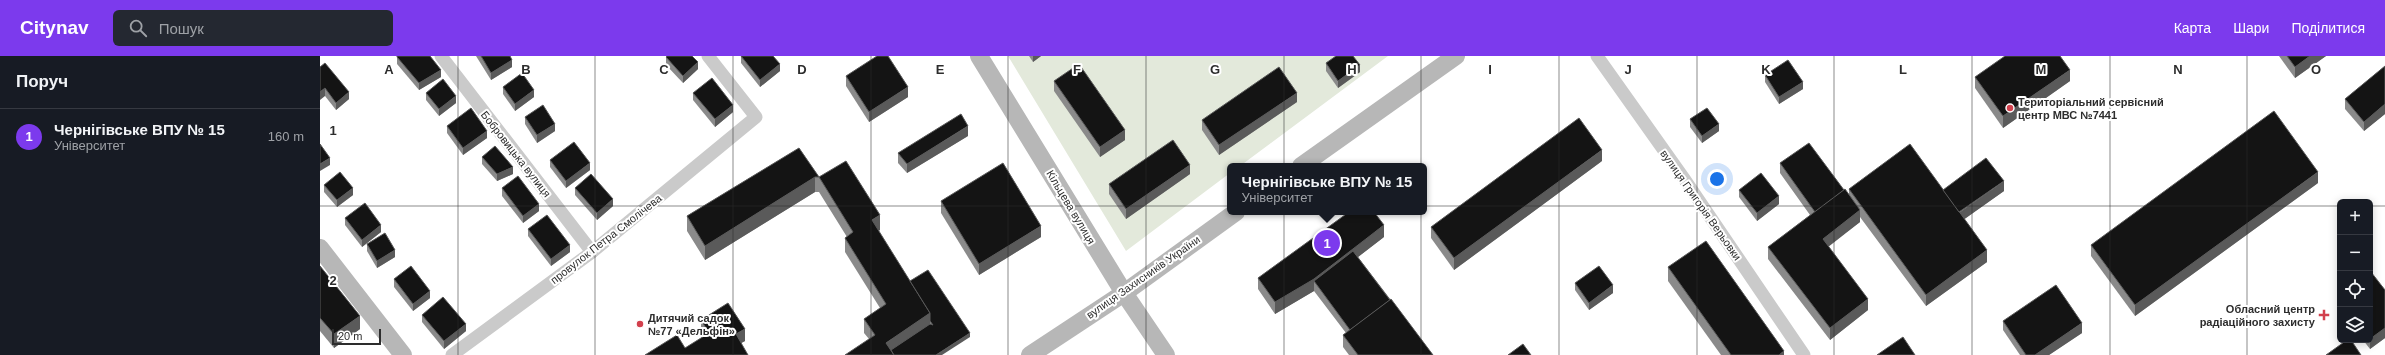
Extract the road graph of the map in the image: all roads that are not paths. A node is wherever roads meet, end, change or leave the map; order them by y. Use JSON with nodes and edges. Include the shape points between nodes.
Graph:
{"nodes":[{"id":1,"x":441,"y":56,"type":"edge"},
{"id":2,"x":708,"y":56,"type":"edge"},
{"id":3,"x":979,"y":56,"type":"edge"},
{"id":4,"x":1456,"y":56,"type":"edge"},
{"id":5,"x":1597,"y":56,"type":"edge"},
{"id":6,"x":1305,"y":163,"type":"edge"},
{"id":7,"x":1232,"y":215,"type":"edge"},
{"id":8,"x":320,"y":248,"type":"edge"},
{"id":9,"x":592,"y":252,"type":"junction"},
{"id":10,"x":1124,"y":293,"type":"junction"},
{"id":11,"x":403,"y":355,"type":"edge"},
{"id":12,"x":452,"y":355,"type":"edge"},
{"id":13,"x":1030,"y":355,"type":"edge"},
{"id":14,"x":1166,"y":355,"type":"edge"},
{"id":15,"x":1804,"y":355,"type":"edge"}],
"edges":[{"from":1,"to":9,"type":"street","name":"Бобровицька вулиця"},
{"from":2,"to":9,"type":"street","name":"провулок Петра Смолічева","via":[[756,117]]},
{"from":3,"to":10,"type":"street","name":"Кільцева вулиця"},
{"from":4,"to":6,"type":"street"},
{"from":5,"to":15,"type":"street","name":"вулиця Григорія Верьовки"},
{"from":7,"to":10,"type":"street","name":"вулиця Захисників України"},
{"from":8,"to":11,"type":"street"},
{"from":9,"to":12,"type":"street","name":"провулок Петра Смолічева"},
{"from":10,"to":13,"type":"street","name":"вулиця Захисників України"},
{"from":10,"to":14,"type":"street","name":"Кільцева вулиця"}]}
